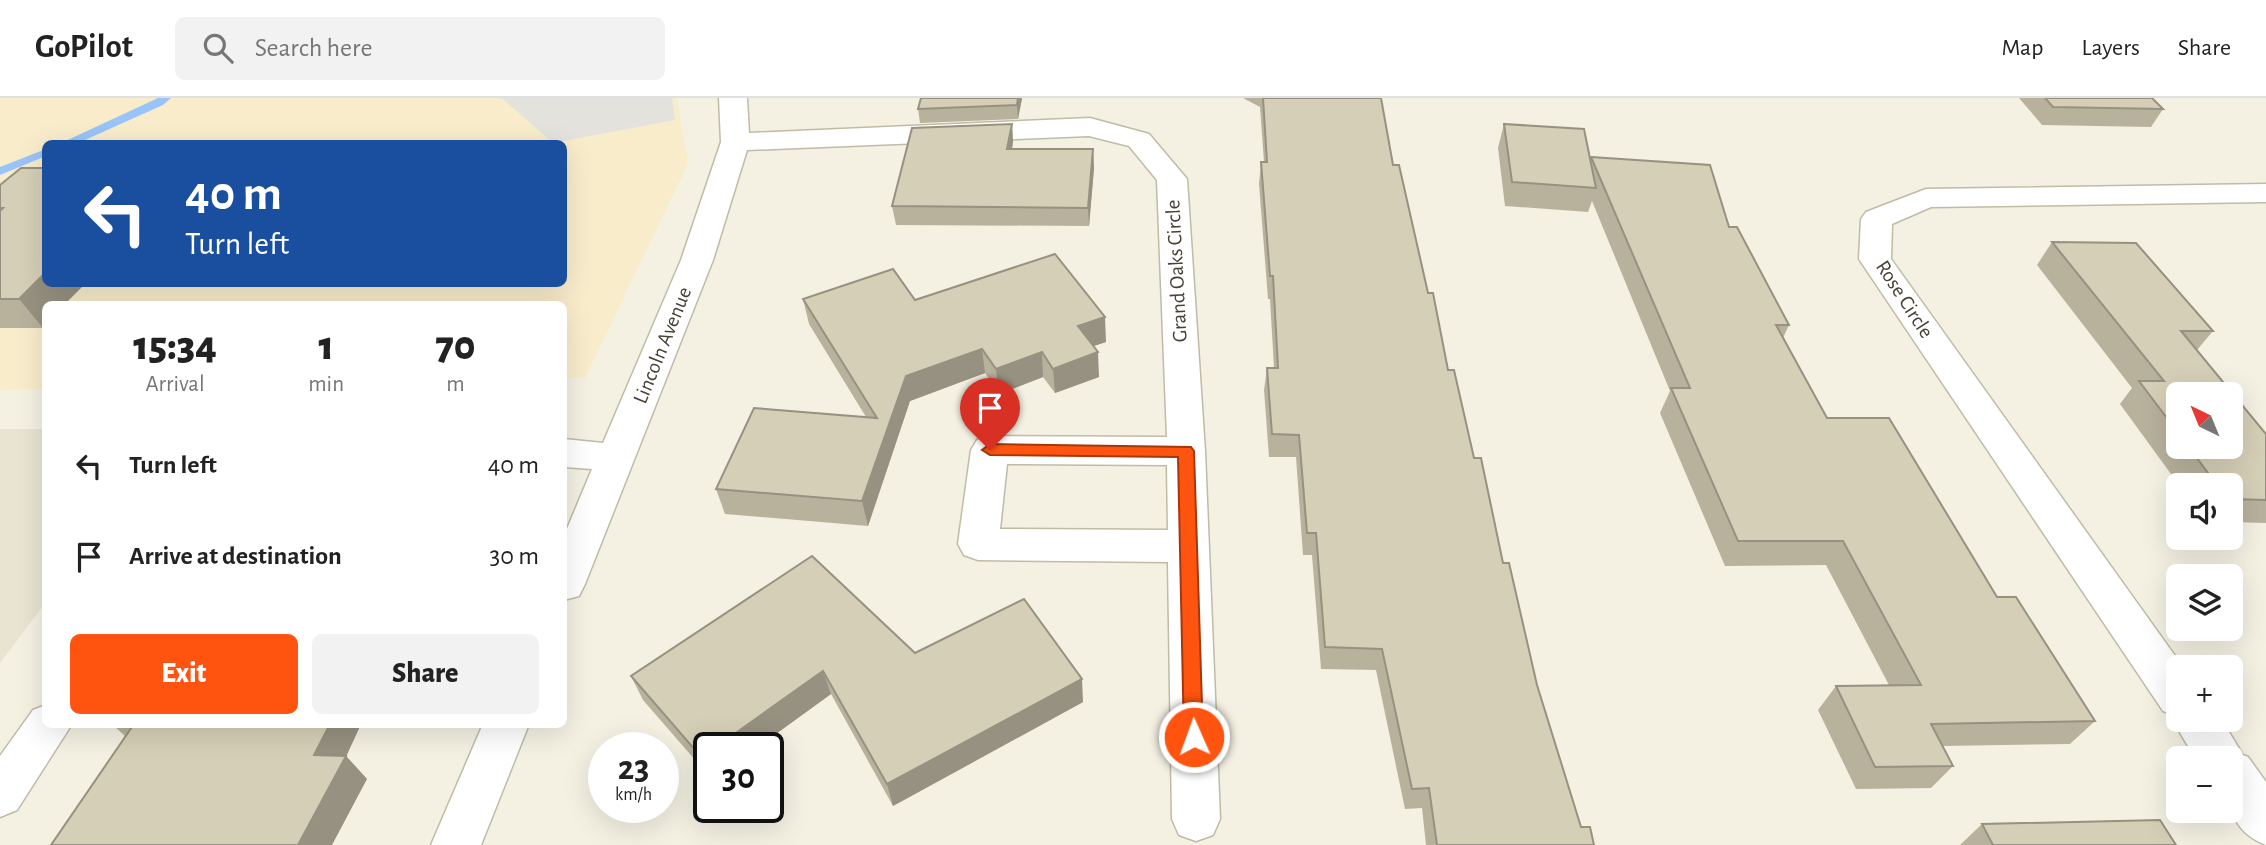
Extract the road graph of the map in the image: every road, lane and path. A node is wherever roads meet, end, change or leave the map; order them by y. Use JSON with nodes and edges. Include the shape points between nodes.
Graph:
{"nodes":[{"id":1,"x":733,"y":98,"type":"edge"},
{"id":2,"x":735,"y":142,"type":"junction"},
{"id":3,"x":2266,"y":193,"type":"edge"},
{"id":4,"x":1186,"y":451,"type":"junction"},
{"id":5,"x":567,"y":453,"type":"edge"},
{"id":6,"x":615,"y":458,"type":"junction"},
{"id":7,"x":1188,"y":546,"type":"junction"},
{"id":8,"x":567,"y":577,"type":"edge"},
{"id":9,"x":2166,"y":677,"type":"edge"},
{"id":10,"x":45,"y":728,"type":"edge"},
{"id":11,"x":504,"y":728,"type":"edge"},
{"id":12,"x":2243,"y":789,"type":"edge"},
{"id":13,"x":0,"y":795,"type":"edge"},
{"id":14,"x":1196,"y":819,"type":"dead end"},
{"id":15,"x":2266,"y":822,"type":"edge"},
{"id":16,"x":456,"y":845,"type":"edge"}],
"edges":[{"from":1,"to":2,"type":"street","name":"Lincoln Avenue"},
{"from":2,"to":4,"type":"street","name":"Grand Oaks Circle","via":[[1090,127],[1139,140],[1172,179]]},
{"from":2,"to":6,"type":"street","name":"Lincoln Avenue","via":[[697,260]]},
{"from":3,"to":9,"type":"street","name":"Rose Circle","via":[[1926,198],[1878,219],[1875,259]]},
{"from":4,"to":7,"type":"street","name":"Grand Oaks Circle"},
{"from":4,"to":7,"type":"street","via":[[990,450],[978,544]]},
{"from":5,"to":6,"type":"street"},
{"from":6,"to":8,"type":"street","name":"Lincoln Avenue"},
{"from":7,"to":14,"type":"street","name":"Grand Oaks Circle"},
{"from":10,"to":13,"type":"street"},
{"from":11,"to":16,"type":"street"},
{"from":12,"to":15,"type":"street"}]}
